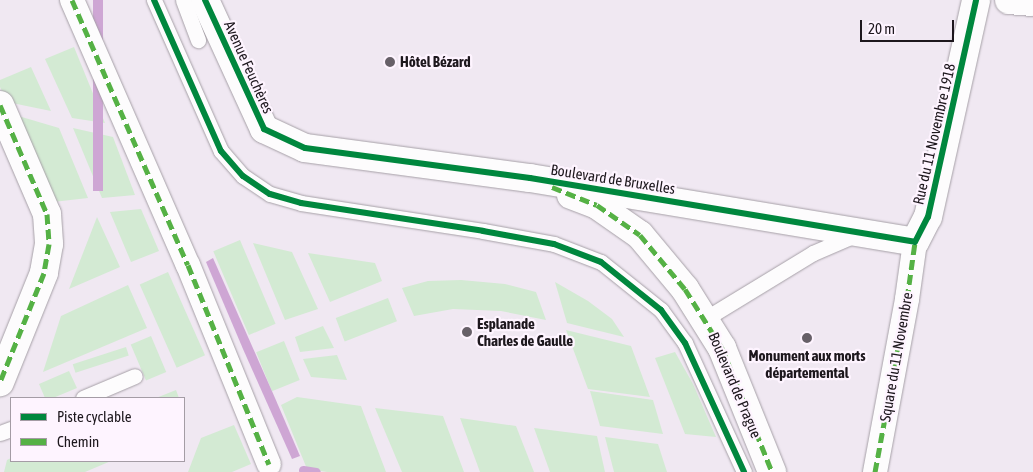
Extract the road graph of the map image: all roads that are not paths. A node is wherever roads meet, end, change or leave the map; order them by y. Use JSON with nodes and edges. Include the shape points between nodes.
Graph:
{"nodes":[{"id":1,"x":72,"y":0,"type":"edge"},
{"id":2,"x":154,"y":0,"type":"edge"},
{"id":3,"x":183,"y":0,"type":"edge"},
{"id":4,"x":205,"y":0,"type":"edge"},
{"id":5,"x":976,"y":0,"type":"edge"},
{"id":6,"x":1010,"y":0,"type":"edge"},
{"id":7,"x":1033,"y":2,"type":"edge"},
{"id":8,"x":198,"y":40,"type":"dead end"},
{"id":9,"x":0,"y":105,"type":"edge"},
{"id":10,"x":305,"y":148,"type":"joint"},
{"id":11,"x":530,"y":178,"type":"junction"},
{"id":12,"x":861,"y":232,"type":"junction"},
{"id":13,"x":915,"y":242,"type":"junction"},
{"id":14,"x":713,"y":314,"type":"dead end"},
{"id":15,"x":135,"y":376,"type":"dead end"},
{"id":16,"x":0,"y":382,"type":"edge"},
{"id":17,"x":85,"y":397,"type":"edge"},
{"id":18,"x":269,"y":464,"type":"dead end"},
{"id":19,"x":744,"y":472,"type":"edge"},
{"id":20,"x":772,"y":472,"type":"edge"},
{"id":21,"x":876,"y":472,"type":"edge"}],
"edges":[{"from":1,"to":18,"type":"street","via":[[188,265]]},
{"from":2,"to":19,"type":"lane","via":[[221,151],[243,176],[270,194],[302,203],[546,243],[601,262],[661,310],[685,343]]},
{"from":3,"to":8,"type":"lane"},
{"from":4,"to":10,"type":"street","name":"Avenue Feuchères","via":[[264,129]]},
{"from":5,"to":13,"type":"street","name":"Rue du 11 Novembre 1918","via":[[928,217]]},
{"from":6,"to":7,"type":"street"},
{"from":9,"to":16,"type":"street","via":[[47,214],[49,244],[44,273]]},
{"from":10,"to":11,"type":"street","name":"Boulevard de Bruxelles"},
{"from":11,"to":12,"type":"street","name":"Boulevard de Bruxelles"},
{"from":11,"to":20,"type":"street","name":"Boulevard de Prague","via":[[597,205],[640,234],[685,288],[722,348]]},
{"from":12,"to":13,"type":"street","name":"Boulevard de Bruxelles"},
{"from":12,"to":14,"type":"lane","via":[[814,253]]},
{"from":13,"to":21,"type":"street","name":"Square du 11 Novembre"},
{"from":15,"to":17,"type":"lane"}]}
